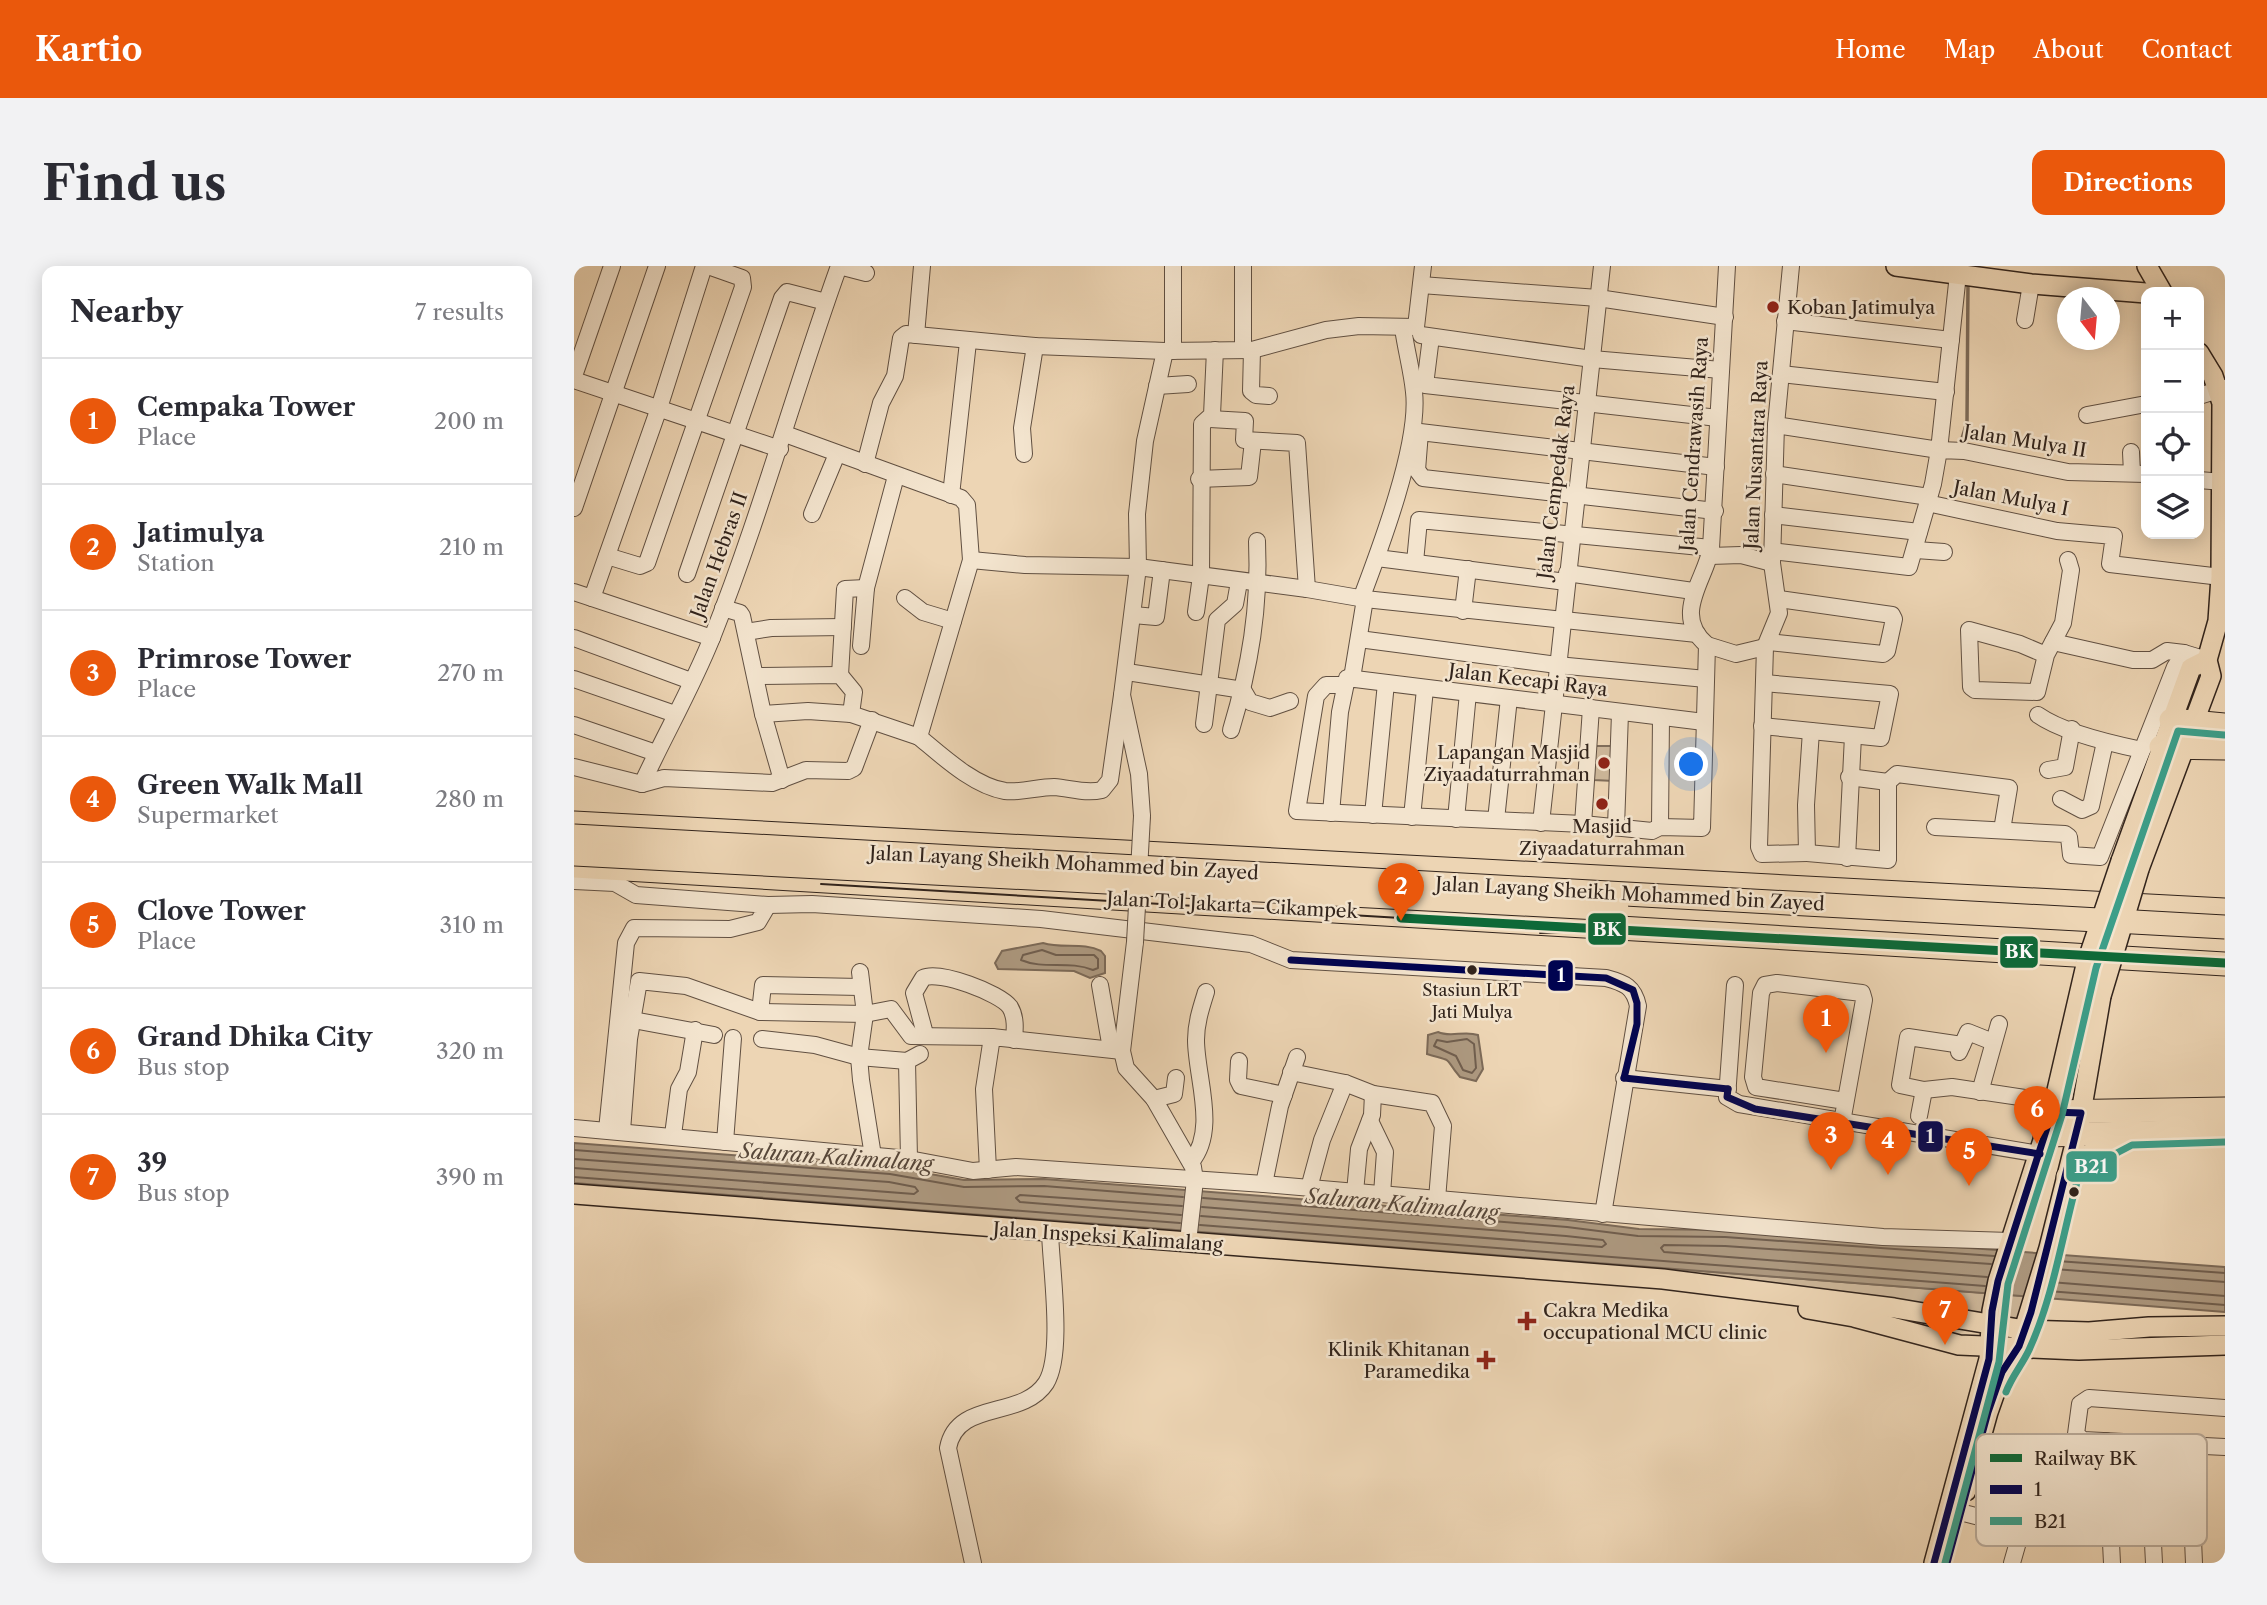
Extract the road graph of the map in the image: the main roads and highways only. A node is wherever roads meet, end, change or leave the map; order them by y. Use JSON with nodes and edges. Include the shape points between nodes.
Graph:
{"nodes":[{"id":1,"x":1896,"y":266,"type":"edge"},
{"id":2,"x":2147,"y":266,"type":"edge"},
{"id":3,"x":2159,"y":287,"type":"edge"},
{"id":4,"x":2141,"y":292,"type":"edge"},
{"id":5,"x":2204,"y":361,"type":"edge"},
{"id":6,"x":2222,"y":390,"type":"edge"},
{"id":7,"x":2223,"y":476,"type":"edge"},
{"id":8,"x":2222,"y":622,"type":"edge"},
{"id":9,"x":2207,"y":660,"type":"junction"},
{"id":10,"x":2171,"y":720,"type":"junction"},
{"id":11,"x":2195,"y":722,"type":"junction"},
{"id":12,"x":2225,"y":725,"type":"edge"},
{"id":13,"x":2184,"y":748,"type":"junction"},
{"id":14,"x":2225,"y":748,"type":"edge"},
{"id":15,"x":2151,"y":749,"type":"junction"},
{"id":16,"x":574,"y":823,"type":"edge"},
{"id":17,"x":574,"y":836,"type":"edge"},
{"id":18,"x":574,"y":854,"type":"edge"},
{"id":19,"x":2130,"y":865,"type":"junction"},
{"id":20,"x":574,"y":866,"type":"edge"},
{"id":21,"x":2225,"y":910,"type":"edge"},
{"id":22,"x":2225,"y":927,"type":"edge"},
{"id":23,"x":2225,"y":943,"type":"edge"},
{"id":24,"x":2225,"y":964,"type":"edge"},
{"id":25,"x":2045,"y":1106,"type":"junction"},
{"id":26,"x":2225,"y":1109,"type":"edge"},
{"id":27,"x":2081,"y":1113,"type":"junction"},
{"id":28,"x":2225,"y":1131,"type":"edge"},
{"id":29,"x":2129,"y":1135,"type":"junction"},
{"id":30,"x":2077,"y":1136,"type":"junction"},
{"id":31,"x":2042,"y":1145,"type":"junction"},
{"id":32,"x":2068,"y":1177,"type":"junction"},
{"id":33,"x":574,"y":1194,"type":"edge"},
{"id":34,"x":1856,"y":1310,"type":"junction"},
{"id":35,"x":1991,"y":1318,"type":"junction"},
{"id":36,"x":2225,"y":1326,"type":"edge"},
{"id":37,"x":2025,"y":1329,"type":"junction"},
{"id":38,"x":2225,"y":1345,"type":"edge"},
{"id":39,"x":1991,"y":1347,"type":"junction"},
{"id":40,"x":1982,"y":1434,"type":"edge"},
{"id":41,"x":1976,"y":1455,"type":"edge"},
{"id":42,"x":1934,"y":1563,"type":"edge"},
{"id":43,"x":1947,"y":1563,"type":"edge"}],
"edges":[{"from":1,"to":4,"type":"main road","via":[[2031,284]]},
{"from":2,"to":3,"type":"main road"},
{"from":5,"to":6,"type":"main road"},
{"from":6,"to":7,"type":"main road"},
{"from":7,"to":8,"type":"main road"},
{"from":8,"to":9,"type":"main road"},
{"from":9,"to":10,"type":"main road","via":[[2191,668]]},
{"from":9,"to":11,"type":"main road","via":[[2211,676]]},
{"from":10,"to":11,"type":"highway"},
{"from":10,"to":15,"type":"main road"},
{"from":11,"to":12,"type":"highway"},
{"from":11,"to":13,"type":"main road"},
{"from":13,"to":14,"type":"highway"},
{"from":13,"to":15,"type":"highway"},
{"from":13,"to":19,"type":"main road"},
{"from":15,"to":19,"type":"main road"},
{"from":16,"to":21,"type":"highway"},
{"from":17,"to":22,"type":"highway","name":"Jalan Layang Sheikh Mohammed bin Zayed","bridge":true},
{"from":18,"to":23,"type":"highway","name":"Jalan Layang Sheikh Mohammed bin Zayed","bridge":true},
{"from":19,"to":25,"type":"main road","bridge":true,"via":[[2086,965]]},
{"from":19,"to":27,"type":"main road","bridge":true},
{"from":20,"to":24,"type":"highway","name":"Jalan Tol Jakarta–Cikampek"},
{"from":25,"to":27,"type":"highway"},
{"from":25,"to":31,"type":"main road"},
{"from":26,"to":27,"type":"highway"},
{"from":27,"to":30,"type":"main road"},
{"from":28,"to":29,"type":"highway"},
{"from":29,"to":30,"type":"highway"},
{"from":29,"to":32,"type":"highway","via":[[2085,1158]]},
{"from":30,"to":31,"type":"highway"},
{"from":30,"to":32,"type":"main road"},
{"from":31,"to":35,"type":"main road","via":[[2010,1241]]},
{"from":32,"to":37,"type":"main road"},
{"from":33,"to":34,"type":"main road","name":"Jalan Inspeksi Kalimalang","via":[[1189,1239],[1643,1279]]},
{"from":34,"to":35,"type":"main road","name":"Jalan Inspeksi Kalimalang"},
{"from":34,"to":39,"type":"main road","name":"Jalan Inspeksi Kalimalang","via":[[1959,1345]]},
{"from":35,"to":37,"type":"main road","name":"Jalan Inspeksi Kalimalang"},
{"from":35,"to":39,"type":"main road"},
{"from":36,"to":37,"type":"main road","via":[[2089,1332]]},
{"from":37,"to":38,"type":"main road","via":[[2079,1350]]},
{"from":37,"to":39,"type":"main road","name":"Jalan Inspeksi Kalimalang"},
{"from":37,"to":40,"type":"main road","via":[[2002,1372]]},
{"from":39,"to":42,"type":"main road"},
{"from":41,"to":43,"type":"main road"}]}
